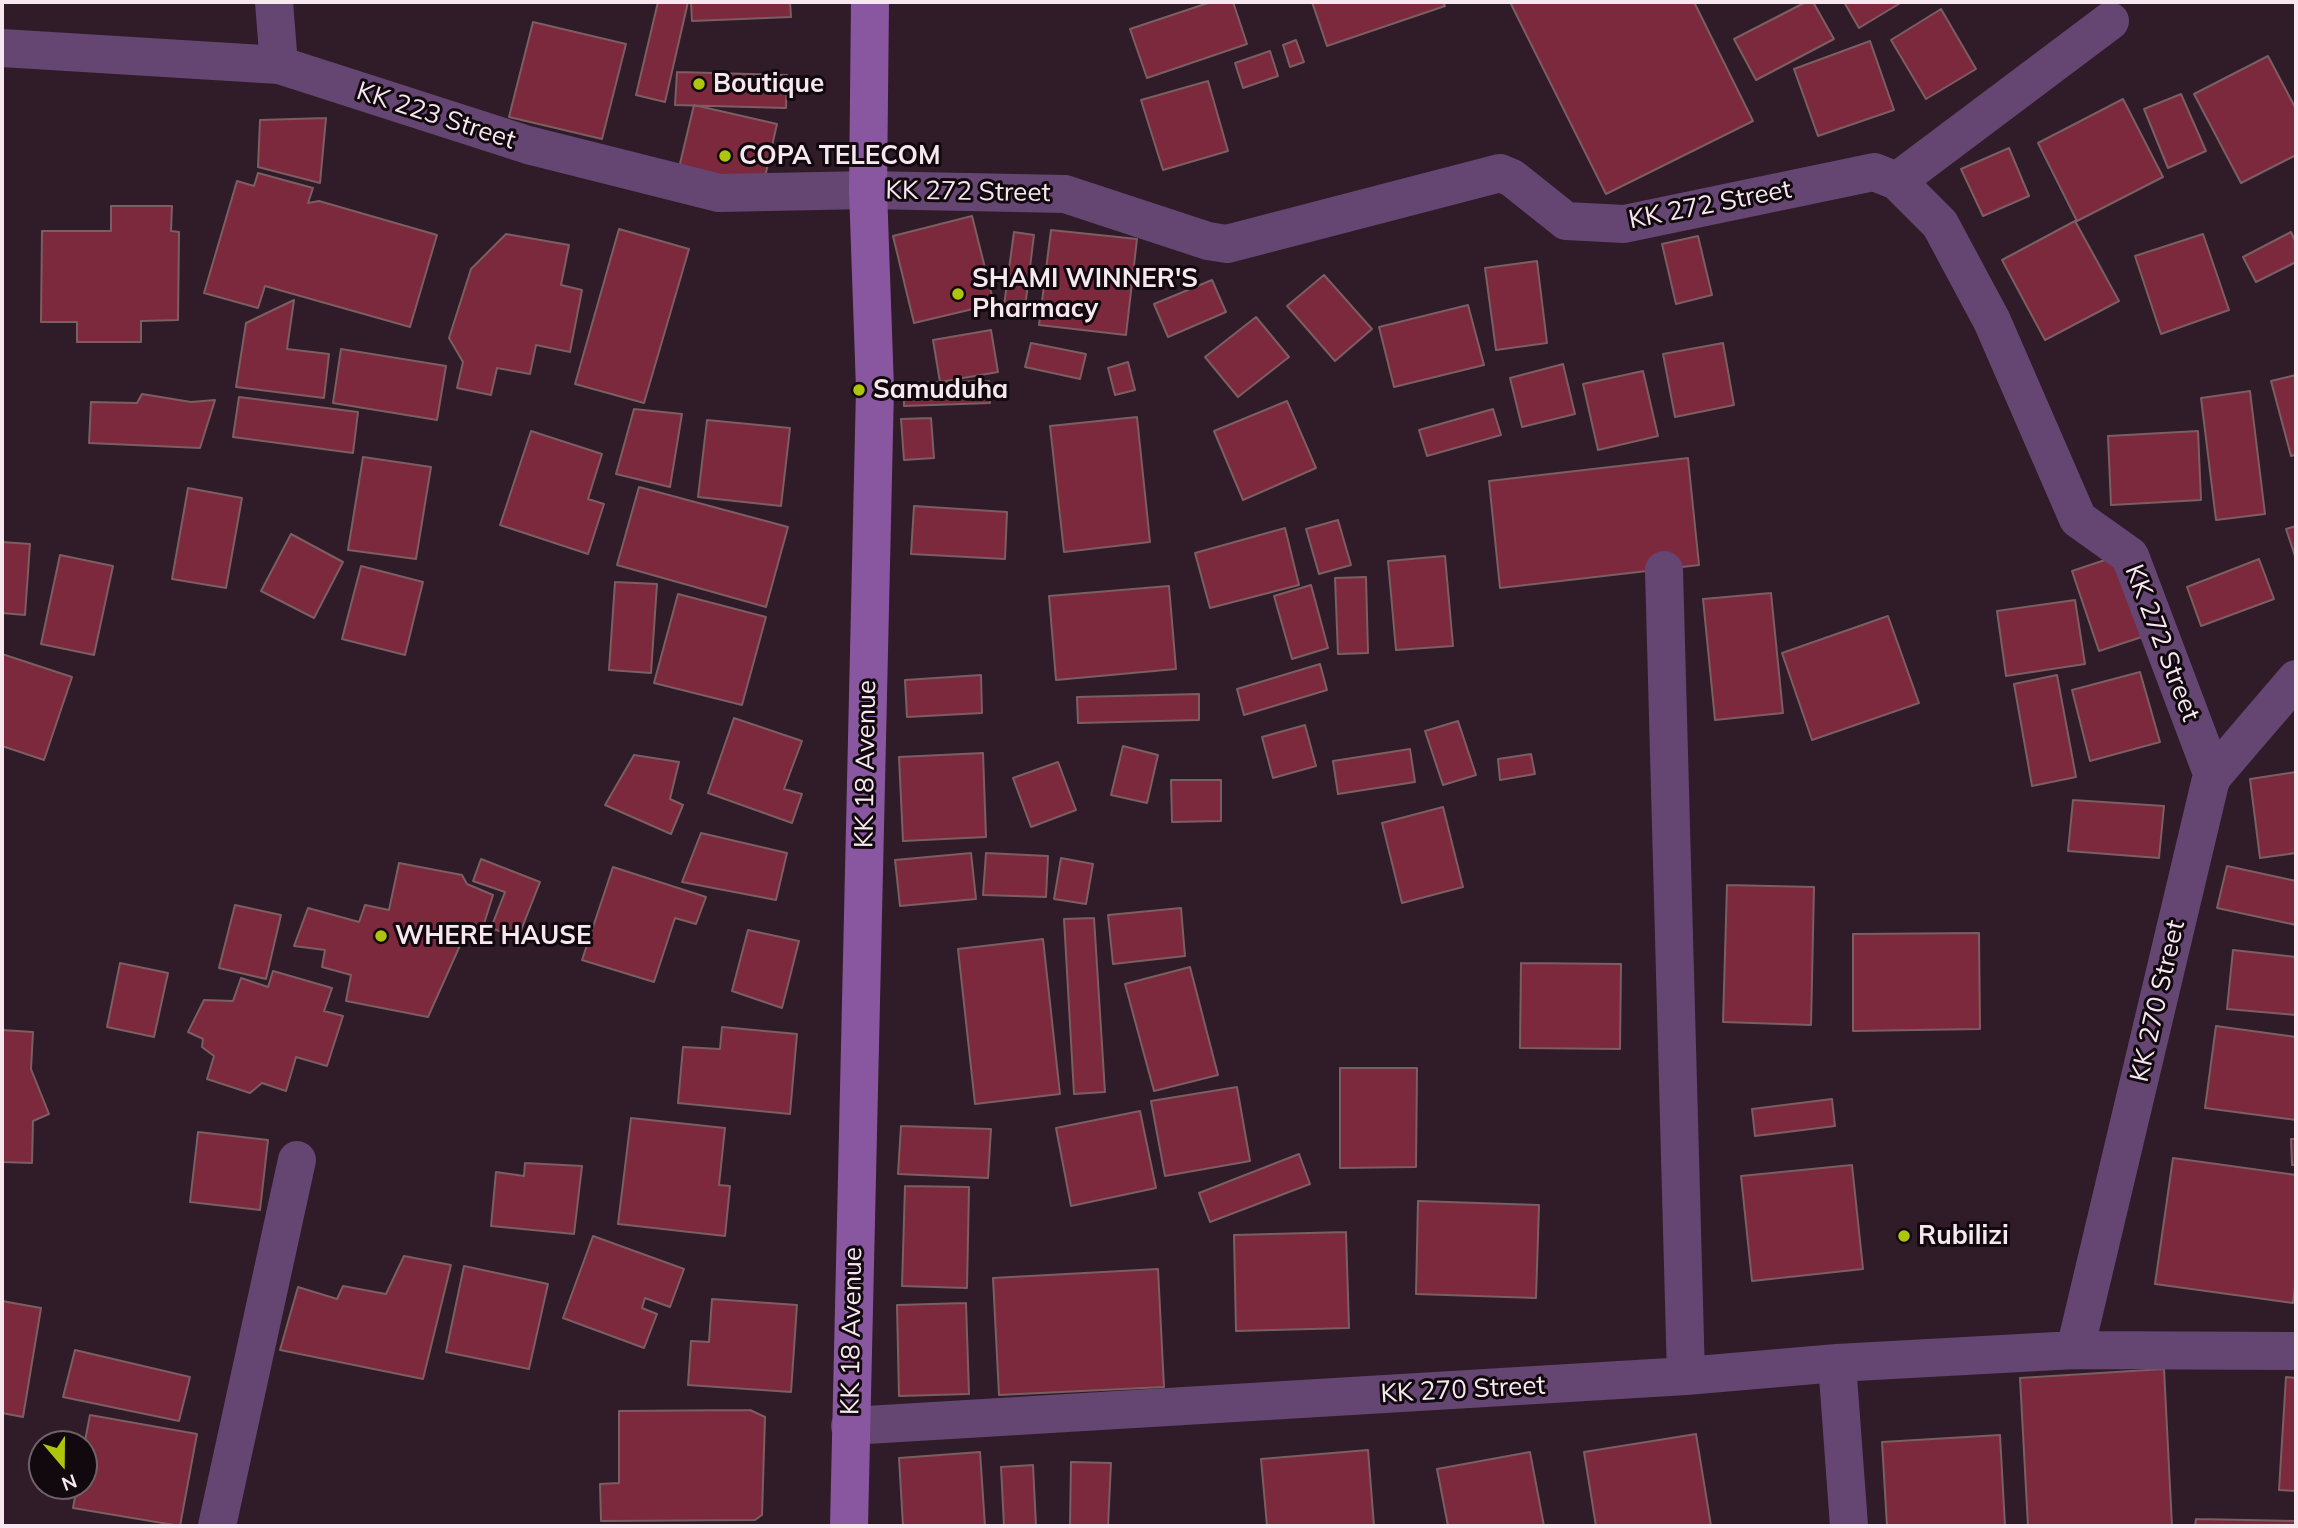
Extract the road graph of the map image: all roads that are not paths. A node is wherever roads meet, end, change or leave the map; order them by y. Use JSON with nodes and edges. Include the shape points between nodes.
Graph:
{"nodes":[{"id":1,"x":274,"y":2,"type":"edge"},
{"id":2,"x":870,"y":2,"type":"edge"},
{"id":3,"x":2110,"y":21,"type":"dead end"},
{"id":4,"x":2,"y":48,"type":"edge"},
{"id":5,"x":279,"y":65,"type":"junction"},
{"id":6,"x":1897,"y":181,"type":"junction"},
{"id":7,"x":868,"y":190,"type":"junction"},
{"id":8,"x":1664,"y":570,"type":"dead end"},
{"id":9,"x":2296,"y":679,"type":"edge"},
{"id":10,"x":2213,"y":776,"type":"junction"},
{"id":11,"x":297,"y":1160,"type":"dead end"},
{"id":12,"x":2075,"y":1350,"type":"junction"},
{"id":13,"x":2296,"y":1352,"type":"edge"},
{"id":14,"x":1837,"y":1363,"type":"junction"},
{"id":15,"x":1686,"y":1377,"type":"junction"},
{"id":16,"x":850,"y":1426,"type":"junction"},
{"id":17,"x":217,"y":1526,"type":"edge"},
{"id":18,"x":849,"y":1526,"type":"edge"},
{"id":19,"x":1849,"y":1526,"type":"edge"}],
"edges":[{"from":1,"to":5,"type":"street"},
{"from":2,"to":7,"type":"main road","name":"KK 18 Avenue"},
{"from":3,"to":6,"type":"street"},
{"from":4,"to":5,"type":"street","name":"KK 223 Street"},
{"from":5,"to":7,"type":"street","name":"KK 223 Street","via":[[528,145],[719,193]]},
{"from":6,"to":7,"type":"street","name":"KK 272 Street","via":[[1874,172],[1624,224],[1566,221],[1500,173],[1227,244],[1065,194]]},
{"from":6,"to":10,"type":"street","name":"KK 272 Street","via":[[1940,224],[1992,321],[2078,519],[2130,556]]},
{"from":7,"to":16,"type":"main road","name":"KK 18 Avenue","via":[[875,388]]},
{"from":8,"to":15,"type":"street"},
{"from":9,"to":10,"type":"street","name":"KK 270 Street"},
{"from":10,"to":12,"type":"street","name":"KK 270 Street"},
{"from":11,"to":17,"type":"street"},
{"from":12,"to":13,"type":"street","name":"KK 270 Street"},
{"from":12,"to":14,"type":"street","name":"KK 270 Street"},
{"from":14,"to":15,"type":"street","name":"KK 270 Street"},
{"from":14,"to":19,"type":"street"},
{"from":15,"to":16,"type":"street","name":"KK 270 Street"},
{"from":16,"to":18,"type":"main road","name":"KK 18 Avenue"}]}
